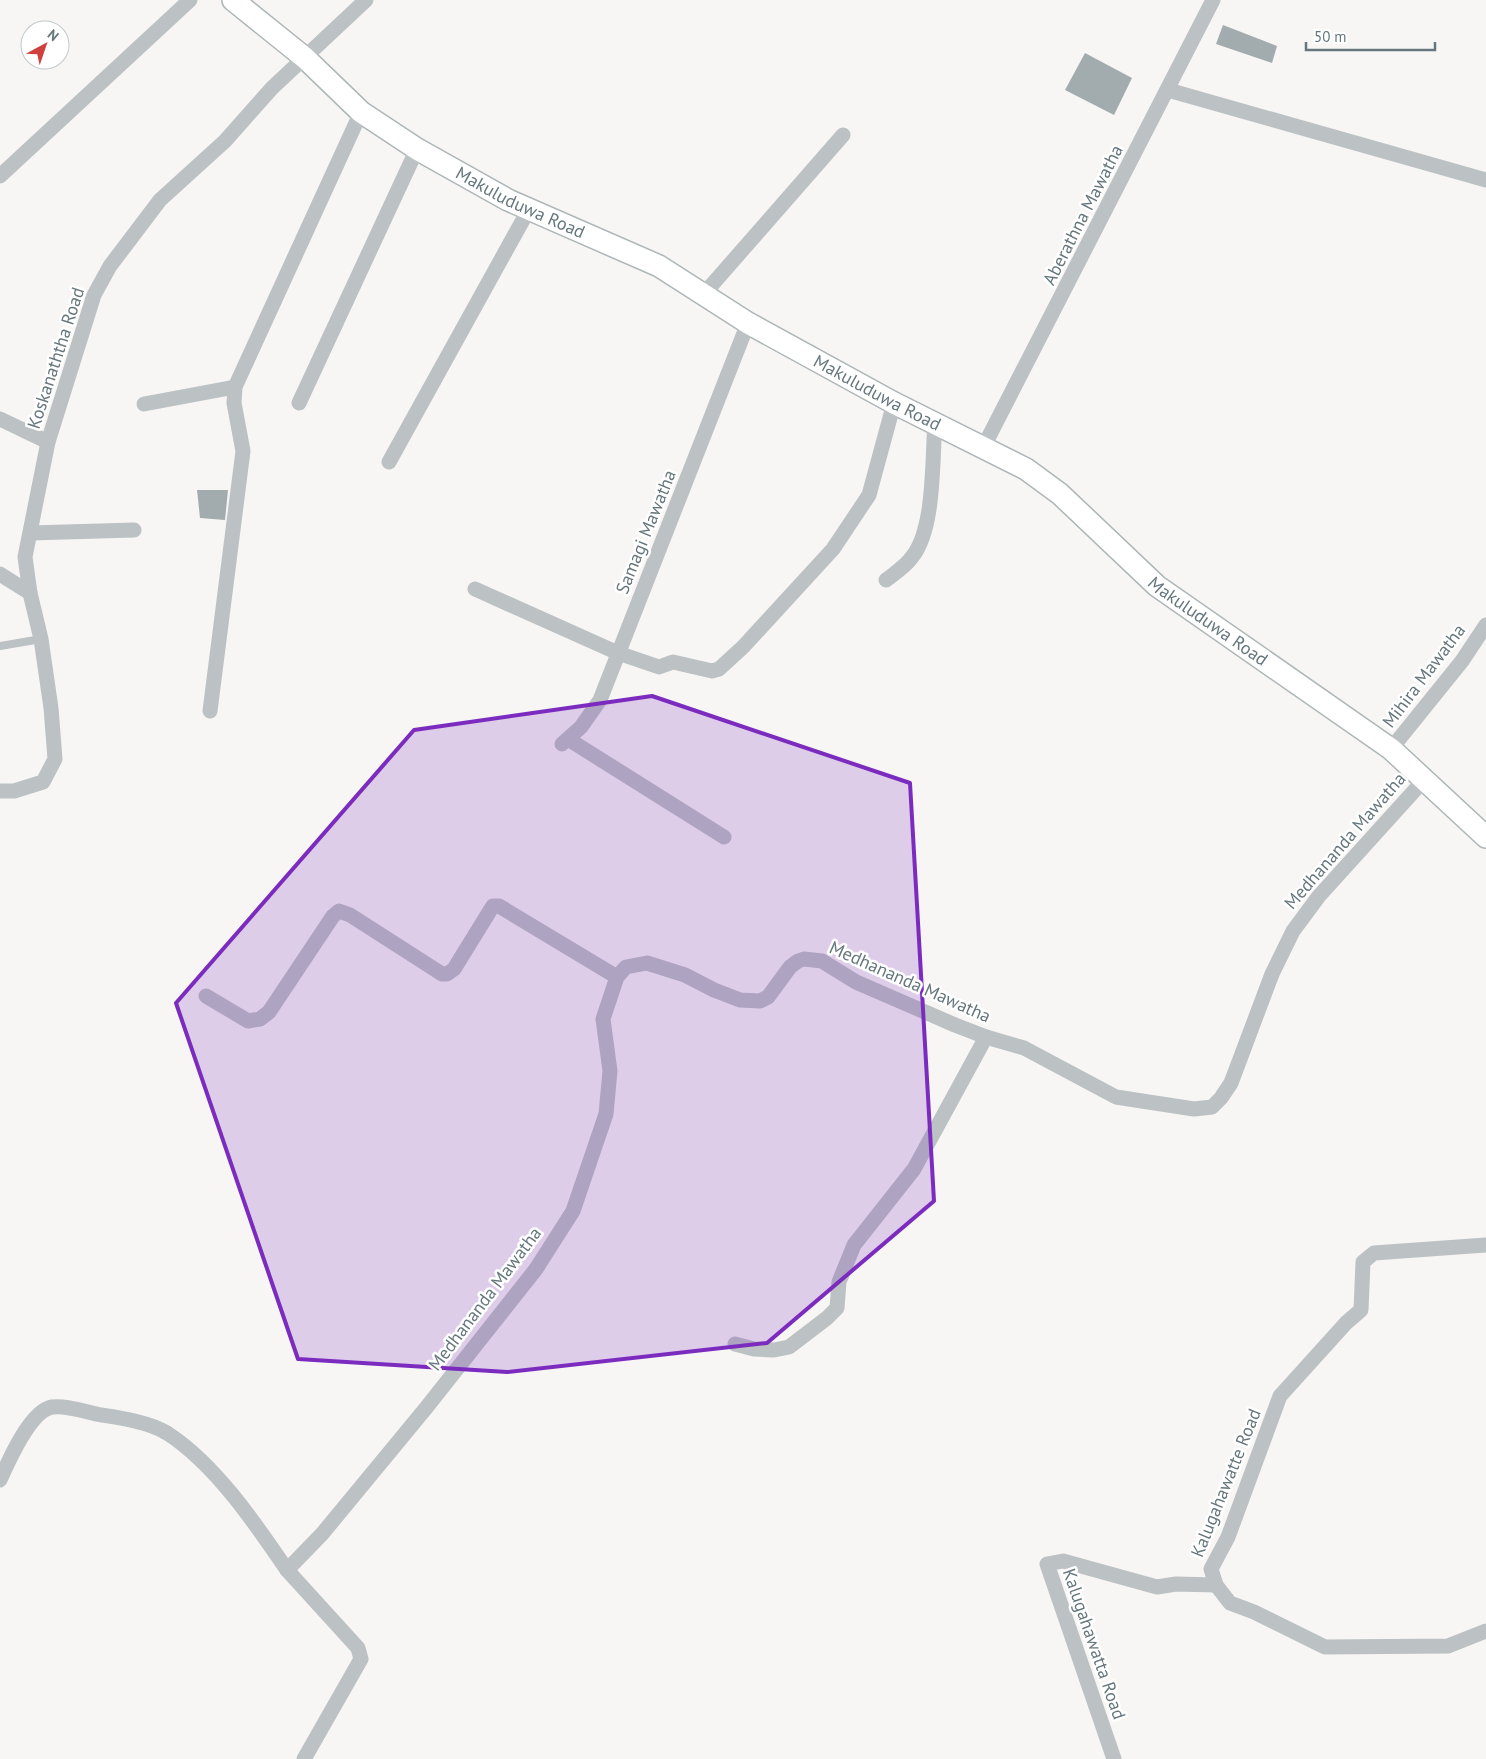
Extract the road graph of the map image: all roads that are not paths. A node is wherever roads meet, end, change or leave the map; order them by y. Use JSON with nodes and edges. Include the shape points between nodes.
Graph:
{"nodes":[{"id":1,"x":190,"y":0,"type":"edge"},
{"id":2,"x":233,"y":0,"type":"edge"},
{"id":3,"x":366,"y":0,"type":"edge"},
{"id":4,"x":1213,"y":0,"type":"edge"},
{"id":5,"x":305,"y":58,"type":"junction"},
{"id":6,"x":1168,"y":90,"type":"junction"},
{"id":7,"x":361,"y":112,"type":"junction"},
{"id":8,"x":843,"y":135,"type":"dead end"},
{"id":9,"x":417,"y":149,"type":"junction"},
{"id":10,"x":0,"y":176,"type":"edge"},
{"id":11,"x":1486,"y":180,"type":"edge"},
{"id":12,"x":530,"y":209,"type":"junction"},
{"id":13,"x":703,"y":295,"type":"junction"},
{"id":14,"x":748,"y":323,"type":"junction"},
{"id":15,"x":235,"y":387,"type":"junction"},
{"id":16,"x":300,"y":403,"type":"dead end"},
{"id":17,"x":894,"y":403,"type":"junction"},
{"id":18,"x":144,"y":404,"type":"dead end"},
{"id":19,"x":0,"y":419,"type":"edge"},
{"id":20,"x":935,"y":423,"type":"junction"},
{"id":21,"x":48,"y":442,"type":"junction"},
{"id":22,"x":984,"y":446,"type":"junction"},
{"id":23,"x":389,"y":462,"type":"dead end"},
{"id":24,"x":134,"y":530,"type":"dead end"},
{"id":25,"x":30,"y":533,"type":"junction"},
{"id":26,"x":0,"y":574,"type":"edge"},
{"id":27,"x":886,"y":580,"type":"dead end"},
{"id":28,"x":475,"y":589,"type":"dead end"},
{"id":29,"x":30,"y":593,"type":"junction"},
{"id":30,"x":1486,"y":625,"type":"edge"},
{"id":31,"x":41,"y":639,"type":"junction"},
{"id":32,"x":0,"y":646,"type":"edge"},
{"id":33,"x":618,"y":653,"type":"junction"},
{"id":34,"x":210,"y":711,"type":"dead end"},
{"id":35,"x":1391,"y":749,"type":"junction"},
{"id":36,"x":1424,"y":780,"type":"junction"},
{"id":37,"x":0,"y":791,"type":"edge"},
{"id":38,"x":1486,"y":836,"type":"edge"},
{"id":39,"x":724,"y":837,"type":"dead end"},
{"id":40,"x":618,"y":977,"type":"junction"},
{"id":41,"x":206,"y":996,"type":"dead end"},
{"id":42,"x":986,"y":1037,"type":"junction"},
{"id":43,"x":1486,"y":1245,"type":"edge"},
{"id":44,"x":735,"y":1344,"type":"dead end"},
{"id":45,"x":0,"y":1480,"type":"edge"},
{"id":46,"x":287,"y":1570,"type":"junction"},
{"id":47,"x":1216,"y":1585,"type":"junction"},
{"id":48,"x":1486,"y":1632,"type":"edge"},
{"id":49,"x":304,"y":1759,"type":"edge"},
{"id":50,"x":1114,"y":1759,"type":"edge"}],
"edges":[{"from":1,"to":10,"type":"street"},
{"from":2,"to":5,"type":"street","name":"Makuluduwa Road"},
{"from":3,"to":5,"type":"street","name":"Koskanaththa Road"},
{"from":4,"to":6,"type":"street","name":"Aberathna Mawatha"},
{"from":5,"to":7,"type":"street","name":"Makuluduwa Road"},
{"from":5,"to":21,"type":"street","name":"Koskanaththa Road","via":[[272,88],[225,141],[160,200],[110,266],[94,295]]},
{"from":6,"to":11,"type":"street"},
{"from":6,"to":22,"type":"street","name":"Aberathna Mawatha"},
{"from":7,"to":9,"type":"street","name":"Makuluduwa Road"},
{"from":7,"to":15,"type":"street"},
{"from":8,"to":13,"type":"street"},
{"from":9,"to":12,"type":"street","name":"Makuluduwa Road"},
{"from":9,"to":16,"type":"street"},
{"from":12,"to":13,"type":"street","name":"Makuluduwa Road","via":[[660,266]]},
{"from":12,"to":23,"type":"street"},
{"from":13,"to":14,"type":"street","name":"Makuluduwa Road"},
{"from":14,"to":17,"type":"street","name":"Makuluduwa Road"},
{"from":14,"to":33,"type":"street","name":"Samagi Mawatha"},
{"from":15,"to":18,"type":"street"},
{"from":15,"to":34,"type":"street","via":[[234,403],[243,450]]},
{"from":17,"to":20,"type":"street","name":"Makuluduwa Road"},
{"from":17,"to":33,"type":"street","via":[[869,495],[833,549],[725,665],[712,671],[680,662],[659,667]]},
{"from":19,"to":21,"type":"street"},
{"from":20,"to":22,"type":"street","name":"Makuluduwa Road"},
{"from":20,"to":27,"type":"street","via":[[924,537],[912,558]]},
{"from":21,"to":25,"type":"street","name":"Koskanaththa Road"},
{"from":22,"to":35,"type":"street","name":"Makuluduwa Road","via":[[1026,468],[1060,494],[1157,586]]},
{"from":24,"to":25,"type":"street"},
{"from":25,"to":29,"type":"street","name":"Koskanaththa Road","via":[[25,557]]},
{"from":26,"to":29,"type":"street"},
{"from":28,"to":33,"type":"street"},
{"from":29,"to":31,"type":"street","name":"Koskanaththa Road"},
{"from":30,"to":35,"type":"street","name":"Mihira Mawatha","via":[[1462,661]]},
{"from":31,"to":32,"type":"lane"},
{"from":31,"to":37,"type":"street","name":"Koskanaththa Road","via":[[52,708],[55,759],[43,782],[14,791]]},
{"from":33,"to":39,"type":"street","name":"Samagi Mawatha","via":[[600,700],[565,741]]},
{"from":35,"to":36,"type":"street","name":"Makuluduwa Road"},
{"from":36,"to":38,"type":"street","name":"Makuluduwa Road"},
{"from":36,"to":42,"type":"street","name":"Medhananda Mawatha","via":[[1319,896],[1293,931],[1272,974],[1230,1083],[1212,1107],[1194,1109],[1116,1097],[1024,1048]]},
{"from":40,"to":41,"type":"street","via":[[499,906],[493,906],[454,970],[447,974],[442,974],[339,911],[269,1012],[260,1019],[248,1021]]},
{"from":40,"to":42,"type":"street","name":"Medhananda Mawatha","via":[[626,967],[647,963],[685,975],[740,1000],[760,1001],[768,997],[798,961],[822,961],[856,982]]},
{"from":40,"to":46,"type":"street","name":"Medhananda Mawatha","via":[[603,1019],[610,1071],[606,1114],[573,1211],[536,1268],[426,1408]]},
{"from":42,"to":44,"type":"street","via":[[914,1169],[854,1246],[839,1282],[837,1308],[790,1346],[774,1350]]},
{"from":43,"to":47,"type":"street","name":"Kalugahawatte Road","via":[[1374,1253],[1363,1262],[1362,1310],[1346,1323],[1280,1396],[1228,1537],[1210,1569]]},
{"from":45,"to":46,"type":"street","via":[[27,1428],[41,1413],[51,1408],[151,1426],[166,1432],[220,1482],[250,1517]]},
{"from":46,"to":49,"type":"street","via":[[358,1648],[361,1660]]},
{"from":47,"to":48,"type":"street","via":[[1230,1603],[1325,1647],[1448,1646]]},
{"from":47,"to":50,"type":"street","name":"Kalugahawatta Road","via":[[1157,1587],[1063,1560],[1047,1564]]}]}
